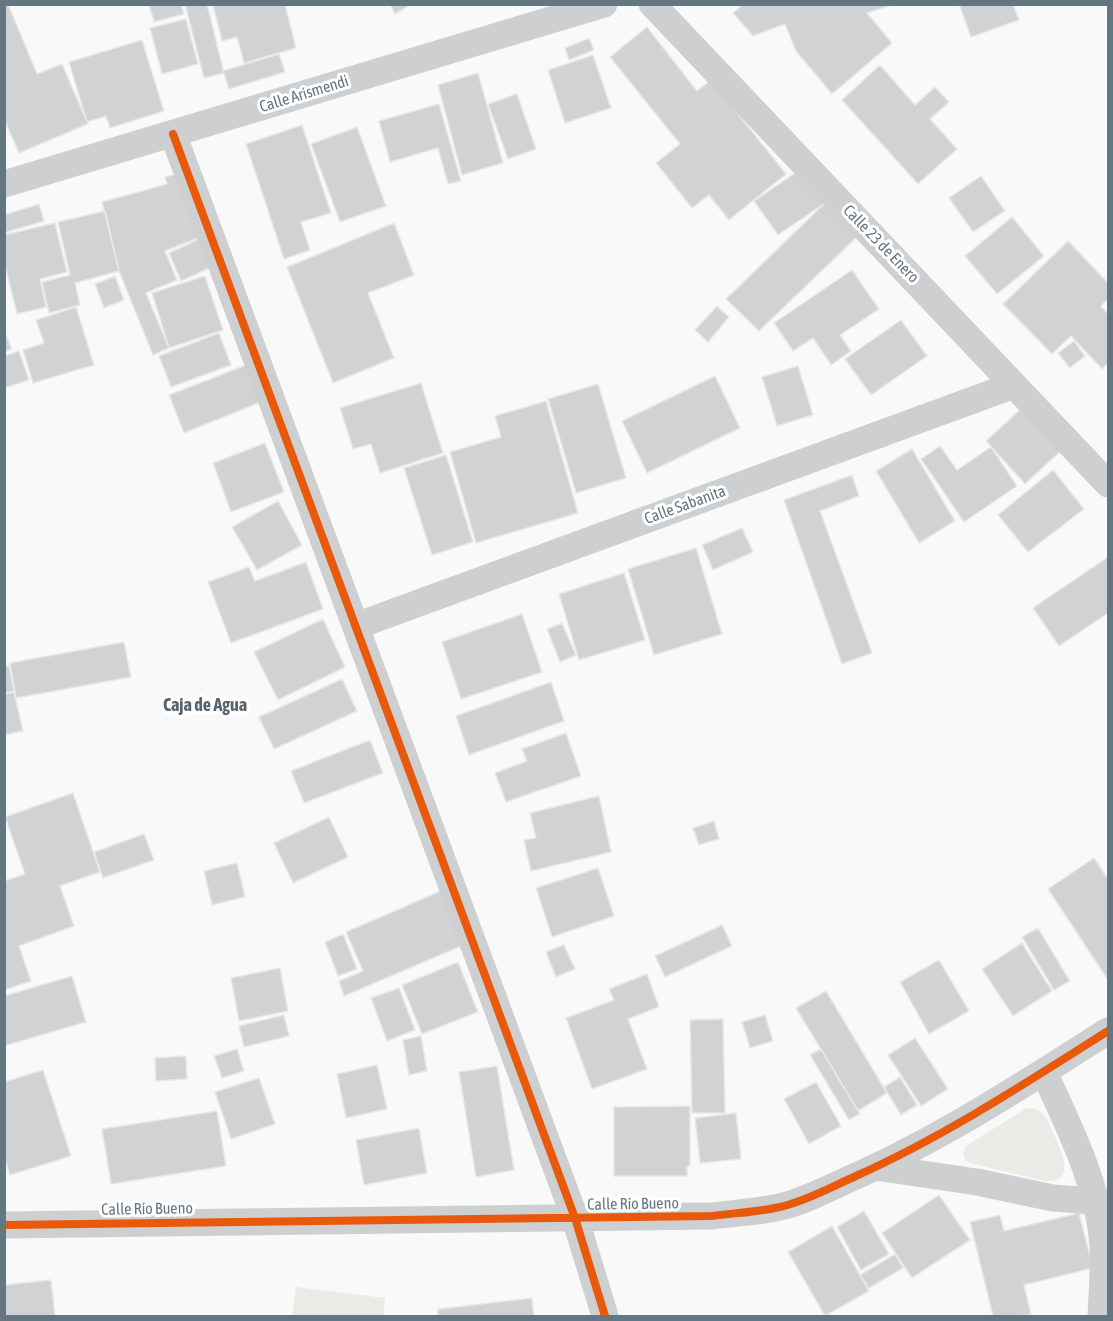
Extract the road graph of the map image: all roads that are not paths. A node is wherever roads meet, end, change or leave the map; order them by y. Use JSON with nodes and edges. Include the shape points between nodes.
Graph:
{"nodes":[{"id":1,"x":604,"y":4,"type":"edge"},
{"id":2,"x":652,"y":4,"type":"edge"},
{"id":3,"x":173,"y":134,"type":"junction"},
{"id":4,"x":4,"y":184,"type":"edge"},
{"id":5,"x":1014,"y":385,"type":"junction"},
{"id":6,"x":1108,"y":484,"type":"edge"},
{"id":7,"x":356,"y":626,"type":"junction"},
{"id":8,"x":1108,"y":1030,"type":"edge"},
{"id":9,"x":1044,"y":1072,"type":"junction"},
{"id":10,"x":875,"y":1167,"type":"junction"},
{"id":11,"x":1102,"y":1202,"type":"edge"},
{"id":12,"x":575,"y":1218,"type":"junction"},
{"id":13,"x":4,"y":1225,"type":"edge"},
{"id":14,"x":604,"y":1317,"type":"edge"},
{"id":15,"x":1101,"y":1317,"type":"edge"}],
"edges":[{"from":1,"to":3,"type":"street","name":"Calle Arismendi"},
{"from":2,"to":5,"type":"street","name":"Calle 23 de Enero"},
{"from":3,"to":4,"type":"street","name":"Calle Arismendi"},
{"from":3,"to":7,"type":"street"},
{"from":5,"to":6,"type":"street","name":"Calle 23 de Enero"},
{"from":5,"to":7,"type":"street","name":"Calle Sabanita"},
{"from":7,"to":12,"type":"street"},
{"from":8,"to":9,"type":"street","name":"Calle Río Bueno"},
{"from":9,"to":10,"type":"street","name":"Calle Río Bueno","via":[[936,1137]]},
{"from":9,"to":11,"type":"street"},
{"from":10,"to":11,"type":"street","via":[[1053,1198]]},
{"from":10,"to":12,"type":"street","name":"Calle Río Bueno","via":[[780,1206],[712,1216]]},
{"from":11,"to":15,"type":"street"},
{"from":12,"to":13,"type":"street","name":"Calle Río Bueno"},
{"from":12,"to":14,"type":"street"}]}
